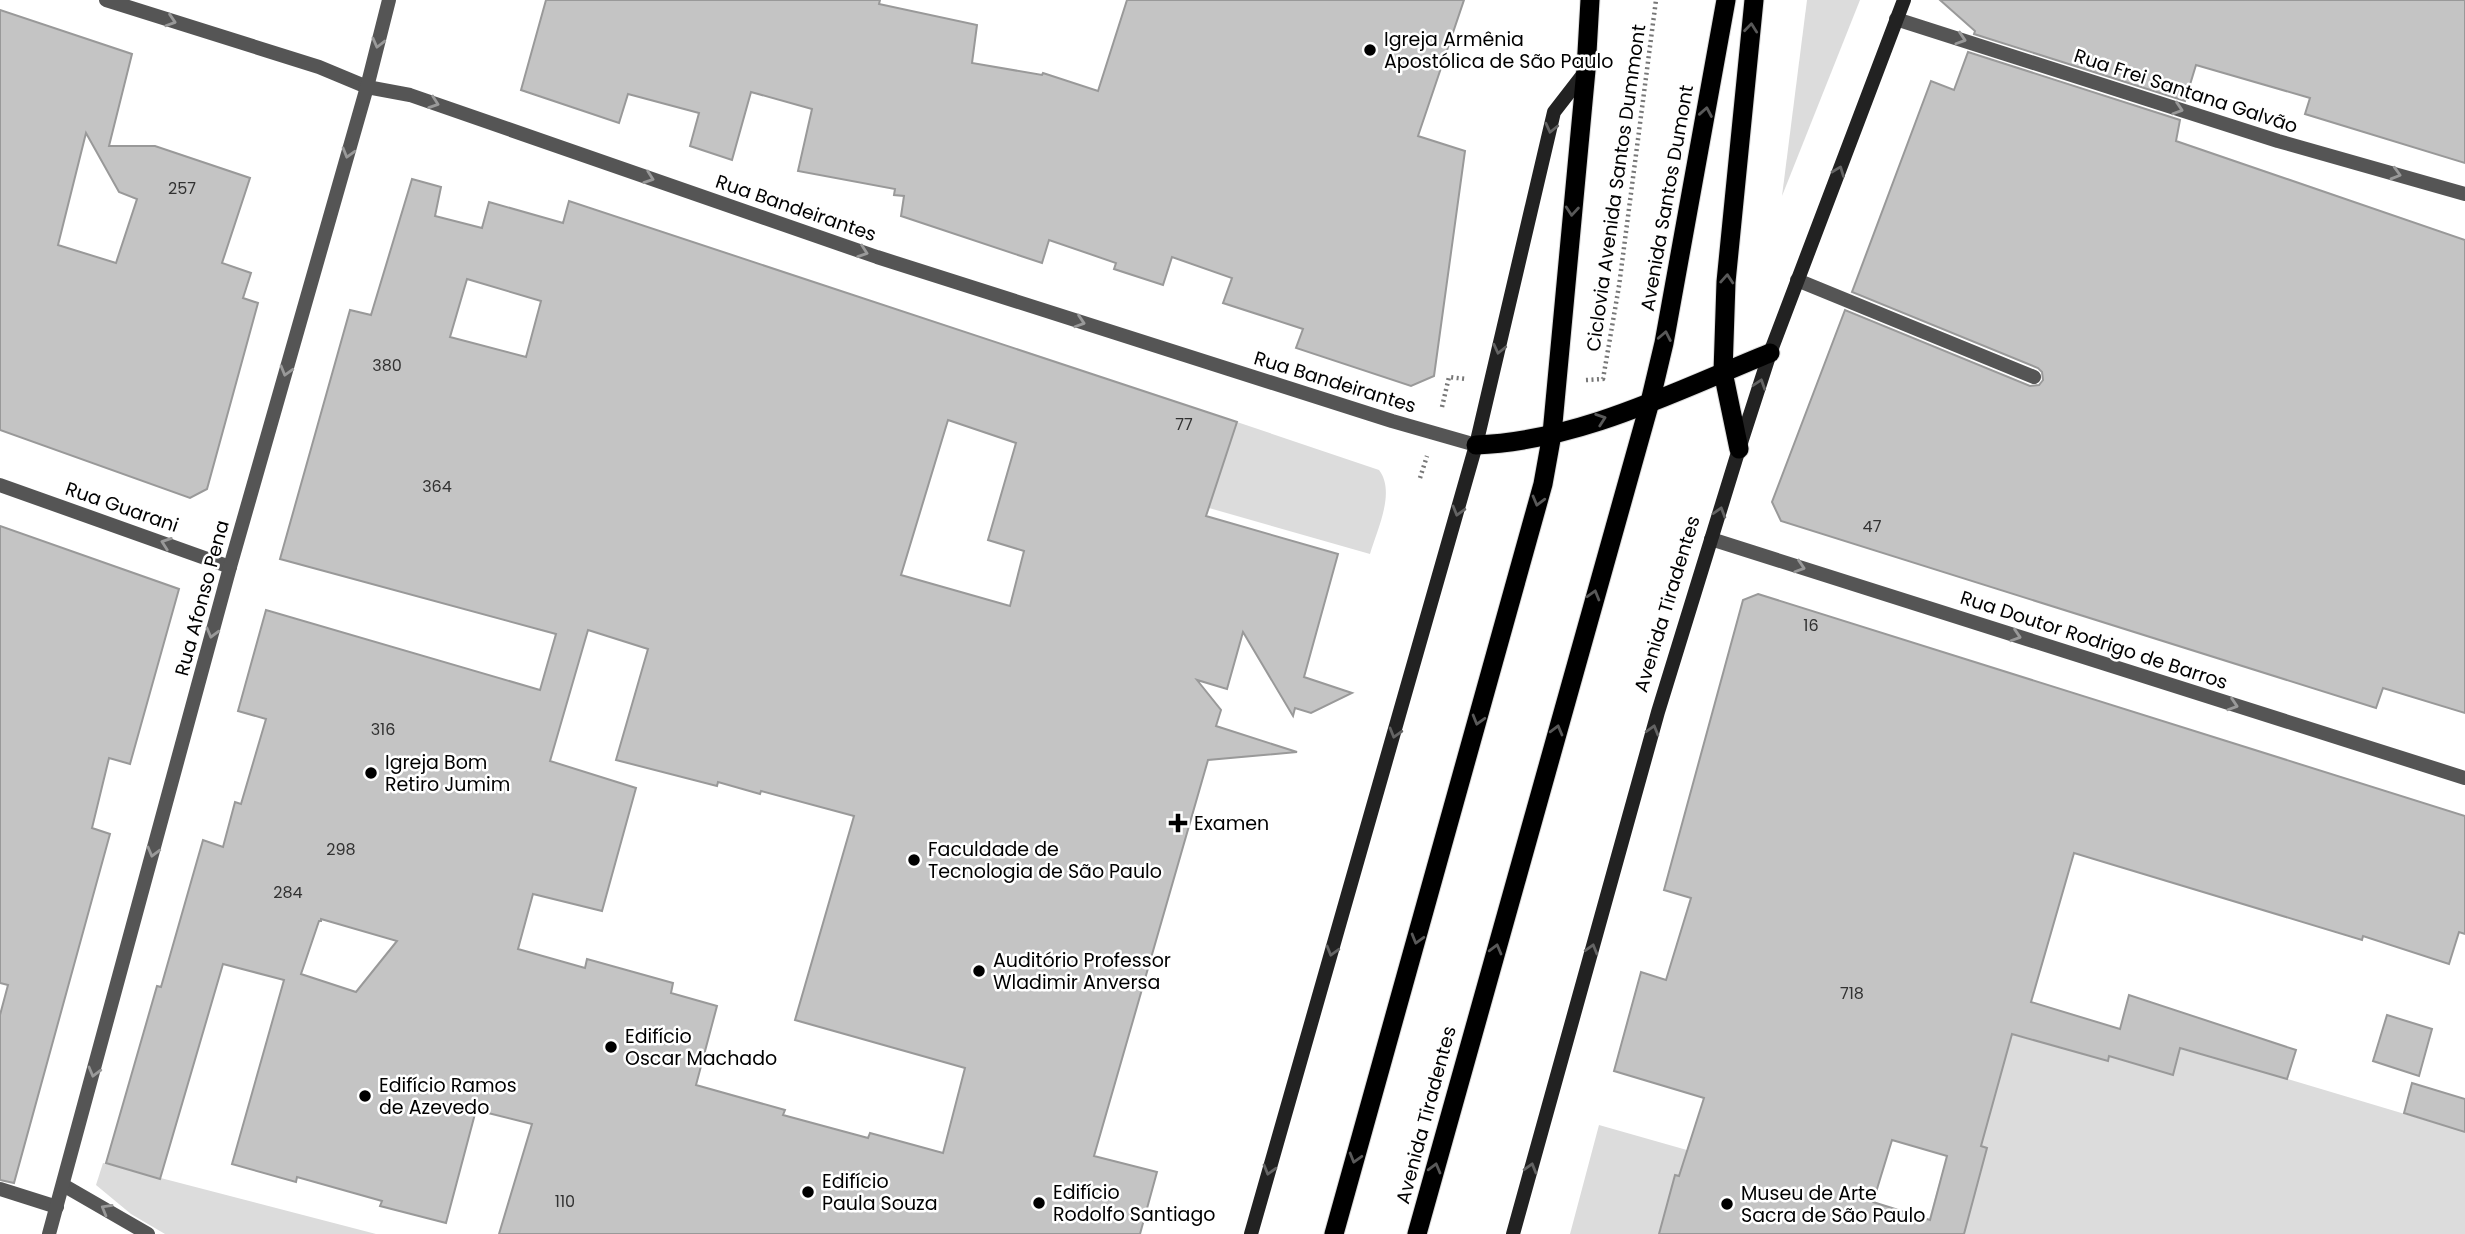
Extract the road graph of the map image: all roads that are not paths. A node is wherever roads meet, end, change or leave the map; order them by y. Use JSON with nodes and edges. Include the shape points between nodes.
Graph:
{"nodes":[{"id":1,"x":106,"y":0,"type":"edge"},
{"id":2,"x":389,"y":0,"type":"edge"},
{"id":3,"x":1590,"y":0,"type":"edge"},
{"id":4,"x":1726,"y":0,"type":"edge"},
{"id":5,"x":1754,"y":0,"type":"edge"},
{"id":6,"x":1904,"y":0,"type":"edge"},
{"id":7,"x":1896,"y":19,"type":"junction"},
{"id":8,"x":1586,"y":70,"type":"junction"},
{"id":9,"x":368,"y":87,"type":"junction"},
{"id":10,"x":2465,"y":194,"type":"edge"},
{"id":11,"x":1797,"y":280,"type":"junction"},
{"id":12,"x":1770,"y":353,"type":"junction"},
{"id":13,"x":1723,"y":372,"type":"junction"},
{"id":14,"x":2034,"y":377,"type":"dead end"},
{"id":15,"x":1650,"y":402,"type":"junction"},
{"id":16,"x":1552,"y":434,"type":"junction"},
{"id":17,"x":1476,"y":445,"type":"junction"},
{"id":18,"x":1739,"y":449,"type":"junction"},
{"id":19,"x":0,"y":485,"type":"edge"},
{"id":20,"x":1711,"y":539,"type":"junction"},
{"id":21,"x":230,"y":567,"type":"junction"},
{"id":22,"x":2465,"y":778,"type":"edge"},
{"id":23,"x":63,"y":1185,"type":"junction"},
{"id":24,"x":0,"y":1189,"type":"edge"},
{"id":25,"x":57,"y":1207,"type":"junction"},
{"id":26,"x":49,"y":1234,"type":"edge"},
{"id":27,"x":148,"y":1234,"type":"edge"},
{"id":28,"x":1251,"y":1234,"type":"edge"},
{"id":29,"x":1334,"y":1234,"type":"edge"},
{"id":30,"x":1417,"y":1234,"type":"edge"},
{"id":31,"x":1513,"y":1234,"type":"edge"}],
"edges":[{"from":1,"to":9,"type":"street","name":"Rua Bandeirantes","one_way":true,"via":[[319,67]]},
{"from":2,"to":9,"type":"street","name":"Rua Afonso Pena","one_way":true},
{"from":3,"to":8,"type":"highway"},
{"from":15,"to":4,"type":"highway","name":"Avenida Santos Dumont","one_way":true},
{"from":13,"to":5,"type":"highway","one_way":true,"via":[[1726,282]]},
{"from":6,"to":7,"type":"main road","name":"Avenida Tiradentes"},
{"from":7,"to":10,"type":"street","name":"Rua Frei Santana Galvão","one_way":true,"via":[[2278,141]]},
{"from":11,"to":7,"type":"main road","name":"Avenida Tiradentes","one_way":true},
{"from":8,"to":16,"type":"highway","one_way":true},
{"from":8,"to":17,"type":"main road","one_way":true,"via":[[1554,112]]},
{"from":9,"to":17,"type":"street","name":"Rua Bandeirantes","one_way":true,"via":[[410,95],[877,257]]},
{"from":9,"to":21,"type":"street","name":"Rua Afonso Pena","one_way":true},
{"from":11,"to":12,"type":"main road","name":"Avenida Tiradentes"},
{"from":11,"to":14,"type":"street"},
{"from":12,"to":13,"type":"highway"},
{"from":18,"to":12,"type":"main road","name":"Avenida Tiradentes","one_way":true},
{"from":13,"to":15,"type":"highway"},
{"from":13,"to":18,"type":"highway"},
{"from":16,"to":15,"type":"highway","one_way":true},
{"from":30,"to":15,"type":"highway","name":"Avenida Tiradentes","one_way":true},
{"from":16,"to":17,"type":"highway"},
{"from":16,"to":29,"type":"highway","one_way":true,"via":[[1543,484]]},
{"from":17,"to":28,"type":"main road","one_way":true},
{"from":20,"to":18,"type":"main road","name":"Avenida Tiradentes","one_way":true},
{"from":21,"to":19,"type":"street","name":"Rua Guarani","one_way":true},
{"from":20,"to":22,"type":"street","name":"Rua Doutor Rodrigo de Barros","one_way":true},
{"from":31,"to":20,"type":"main road","name":"Avenida Tiradentes","one_way":true,"via":[[1658,712]]},
{"from":21,"to":23,"type":"street","name":"Rua Afonso Pena","one_way":true},
{"from":23,"to":25,"type":"street","name":"Rua Afonso Pena"},
{"from":27,"to":23,"type":"street","one_way":true},
{"from":24,"to":25,"type":"street"},
{"from":25,"to":26,"type":"street","name":"Rua Afonso Pena"}]}
